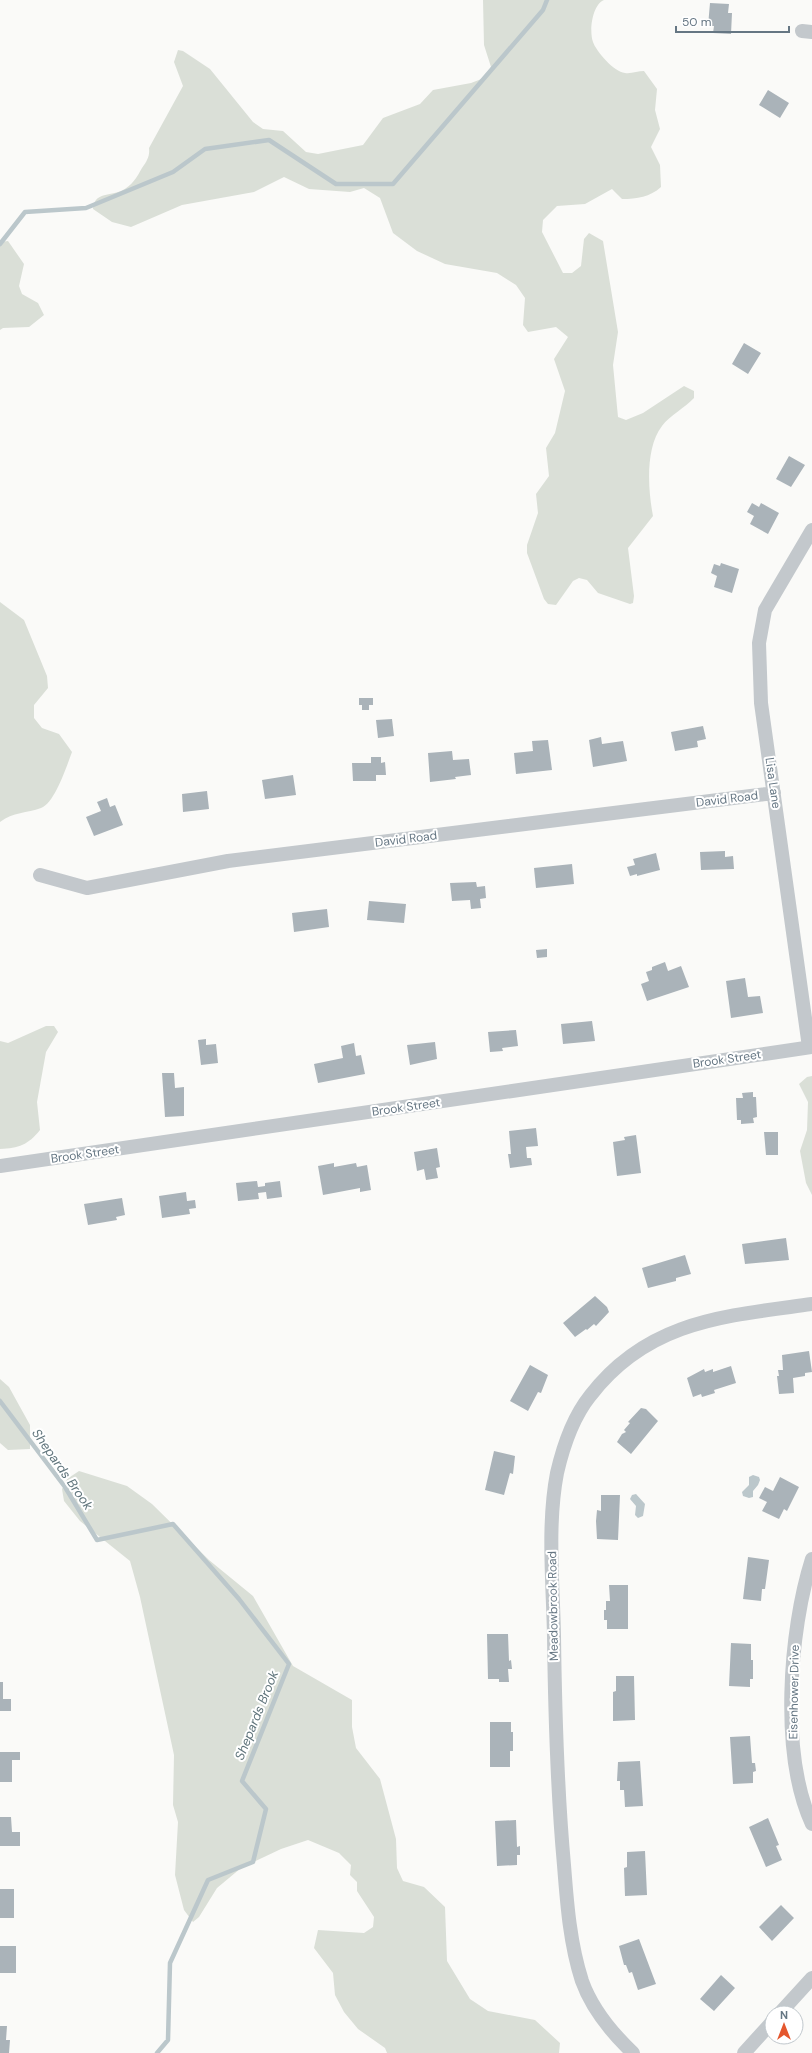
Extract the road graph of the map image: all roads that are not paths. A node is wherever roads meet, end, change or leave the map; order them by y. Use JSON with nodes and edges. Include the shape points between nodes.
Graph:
{"nodes":[{"id":1,"x":812,"y":530,"type":"edge"},
{"id":2,"x":774,"y":793,"type":"junction"},
{"id":3,"x":40,"y":875,"type":"dead end"},
{"id":4,"x":810,"y":1047,"type":"edge"},
{"id":5,"x":0,"y":1166,"type":"edge"},
{"id":6,"x":812,"y":1304,"type":"edge"},
{"id":7,"x":812,"y":1559,"type":"edge"},
{"id":8,"x":812,"y":1824,"type":"edge"},
{"id":9,"x":812,"y":1978,"type":"edge"},
{"id":10,"x":787,"y":2005,"type":"edge"},
{"id":11,"x":764,"y":2031,"type":"edge"},
{"id":12,"x":633,"y":2053,"type":"edge"},
{"id":13,"x":744,"y":2053,"type":"edge"}],
"edges":[{"from":1,"to":2,"type":"street","name":"Lisa Lane","via":[[765,610],[761,625],[761,703]]},
{"from":2,"to":3,"type":"street","name":"David Road","via":[[228,861],[87,888]]},
{"from":2,"to":4,"type":"street","name":"Lisa Lane"},
{"from":4,"to":5,"type":"street","name":"Brook Street"},
{"from":6,"to":12,"type":"street","name":"Meadowbrook Road","via":[[696,1323],[672,1331],[643,1347],[614,1370],[588,1398],[571,1430],[558,1472],[552,1534],[555,1730],[560,1827],[571,1932],[578,1967],[590,2000]]},
{"from":7,"to":8,"type":"street","name":"Eisenhower Drive","via":[[795,1632],[793,1704],[795,1765],[799,1787]]},
{"from":9,"to":10,"type":"street"},
{"from":11,"to":13,"type":"street"}]}
